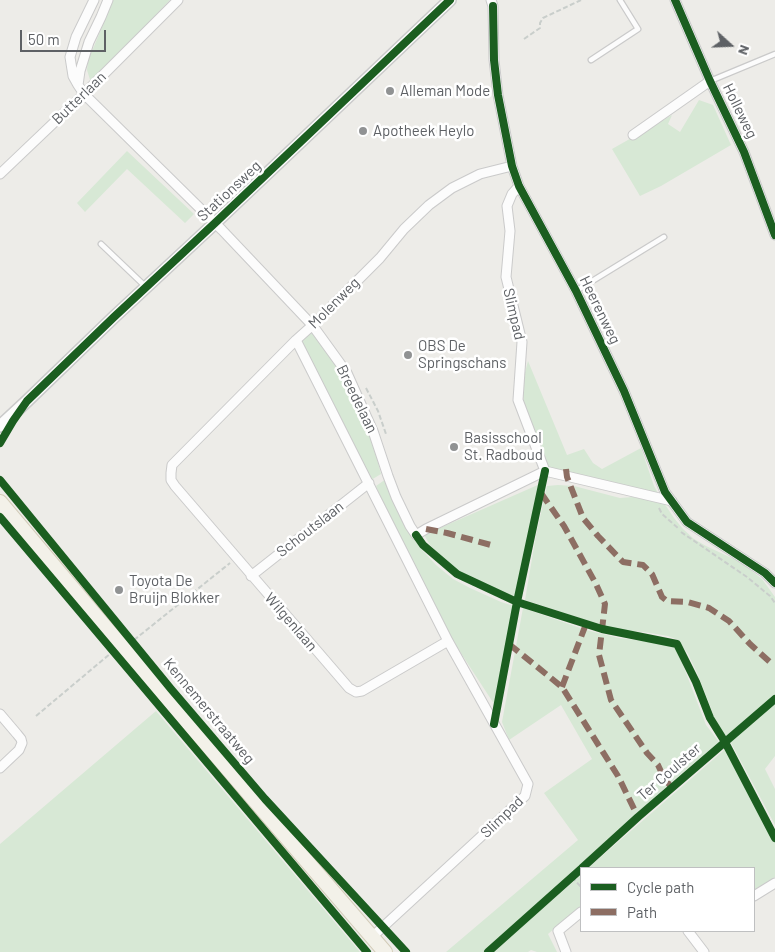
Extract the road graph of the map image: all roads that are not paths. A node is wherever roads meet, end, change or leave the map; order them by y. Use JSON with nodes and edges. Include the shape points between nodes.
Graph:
{"nodes":[{"id":1,"x":94,"y":0,"type":"edge"},
{"id":2,"x":108,"y":0,"type":"edge"},
{"id":3,"x":178,"y":0,"type":"edge"},
{"id":4,"x":450,"y":0,"type":"edge"},
{"id":5,"x":491,"y":0,"type":"edge"},
{"id":6,"x":620,"y":0,"type":"edge"},
{"id":7,"x":675,"y":0,"type":"edge"},
{"id":8,"x":775,"y":54,"type":"edge"},
{"id":9,"x":591,"y":60,"type":"dead end"},
{"id":10,"x":710,"y":81,"type":"junction"},
{"id":11,"x":78,"y":85,"type":"junction"},
{"id":12,"x":84,"y":94,"type":"junction"},
{"id":13,"x":633,"y":135,"type":"dead end"},
{"id":14,"x":512,"y":166,"type":"junction"},
{"id":15,"x":0,"y":174,"type":"edge"},
{"id":16,"x":519,"y":186,"type":"junction"},
{"id":17,"x":215,"y":223,"type":"junction"},
{"id":18,"x":775,"y":235,"type":"edge"},
{"id":19,"x":664,"y":237,"type":"dead end"},
{"id":20,"x":101,"y":244,"type":"dead end"},
{"id":21,"x":146,"y":287,"type":"junction"},
{"id":22,"x":576,"y":291,"type":"junction"},
{"id":23,"x":313,"y":326,"type":"junction"},
{"id":24,"x":296,"y":340,"type":"junction"},
{"id":25,"x":0,"y":426,"type":"edge"},
{"id":26,"x":172,"y":465,"type":"joint"},
{"id":27,"x":545,"y":472,"type":"junction"},
{"id":28,"x":369,"y":484,"type":"junction"},
{"id":29,"x":672,"y":501,"type":"junction"},
{"id":30,"x":0,"y":502,"type":"edge"},
{"id":31,"x":251,"y":576,"type":"junction"},
{"id":32,"x":775,"y":583,"type":"edge"},
{"id":33,"x":448,"y":641,"type":"junction"},
{"id":34,"x":0,"y":714,"type":"edge"},
{"id":35,"x":0,"y":768,"type":"edge"},
{"id":36,"x":775,"y":882,"type":"edge"},
{"id":37,"x":755,"y":895,"type":"edge"},
{"id":38,"x":580,"y":913,"type":"edge"},
{"id":39,"x":691,"y":932,"type":"edge"},
{"id":40,"x":372,"y":937,"type":"junction"},
{"id":41,"x":385,"y":952,"type":"edge"},
{"id":42,"x":566,"y":952,"type":"edge"},
{"id":43,"x":704,"y":952,"type":"edge"}],
"edges":[{"from":1,"to":11,"type":"street","name":"Breedelaan","via":[[70,57]]},
{"from":2,"to":11,"type":"street","via":[[89,42]]},
{"from":3,"to":12,"type":"street","name":"Butterlaan"},
{"from":4,"to":17,"type":"street","name":"Stationsweg"},
{"from":5,"to":14,"type":"street","name":"Heerenweg","via":[[498,95]]},
{"from":6,"to":9,"type":"lane","via":[[638,28]]},
{"from":7,"to":10,"type":"street","name":"Holleweg"},
{"from":8,"to":10,"type":"lane"},
{"from":10,"to":13,"type":"street"},
{"from":10,"to":18,"type":"street","name":"Holleweg","via":[[744,152]]},
{"from":11,"to":12,"type":"street","name":"Breedelaan"},
{"from":12,"to":15,"type":"street","name":"Butterlaan"},
{"from":12,"to":17,"type":"street","name":"Breedelaan"},
{"from":14,"to":16,"type":"street","name":"Heerenweg"},
{"from":14,"to":23,"type":"street","name":"Molenweg","via":[[480,174],[452,188],[429,205]]},
{"from":16,"to":22,"type":"street","name":"Heerenweg"},
{"from":16,"to":27,"type":"street","name":"Slimpad","via":[[507,206],[510,231],[506,277],[522,342],[518,400]]},
{"from":17,"to":21,"type":"street","name":"Stationsweg"},
{"from":17,"to":23,"type":"street","name":"Breedelaan"},
{"from":19,"to":22,"type":"lane","name":"Heerenweg"},
{"from":20,"to":21,"type":"lane"},
{"from":21,"to":25,"type":"street","name":"Stationsweg"},
{"from":22,"to":29,"type":"street","name":"Heerenweg","via":[[624,391],[665,492]]},
{"from":23,"to":24,"type":"street","name":"Molenweg"},
{"from":23,"to":27,"type":"street","name":"Breedelaan","via":[[347,373],[373,430],[396,497],[416,534]]},
{"from":24,"to":26,"type":"street","name":"Molenweg"},
{"from":24,"to":28,"type":"street","name":"Breedelaan"},
{"from":26,"to":31,"type":"street","name":"Wilgenlaan","via":[[171,480],[175,486]]},
{"from":27,"to":29,"type":"street"},
{"from":28,"to":31,"type":"street","name":"Schoutslaan"},
{"from":28,"to":33,"type":"street","name":"Breedelaan"},
{"from":29,"to":32,"type":"street","name":"Heerenweg","via":[[687,522],[765,573]]},
{"from":30,"to":40,"type":"main road","name":"Kennemerstraatweg"},
{"from":31,"to":33,"type":"street","name":"Wilgenlaan","via":[[349,688],[356,692]]},
{"from":33,"to":40,"type":"street","name":"Slimpad","via":[[528,784],[525,796]]},
{"from":34,"to":35,"type":"street","via":[[22,743]]},
{"from":36,"to":37,"type":"street"},
{"from":38,"to":42,"type":"street","via":[[558,931]]},
{"from":39,"to":43,"type":"street"},
{"from":40,"to":41,"type":"main road","name":"Kennemerstraatweg"}]}
